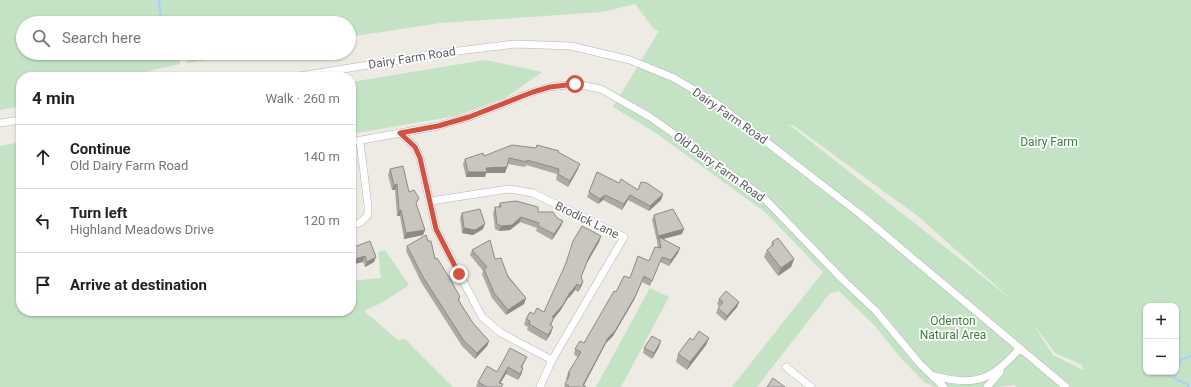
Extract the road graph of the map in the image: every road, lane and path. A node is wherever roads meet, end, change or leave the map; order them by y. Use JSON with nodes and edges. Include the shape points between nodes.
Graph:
{"nodes":[{"id":1,"x":325,"y":72,"type":"edge"},
{"id":2,"x":16,"y":121,"type":"edge"},
{"id":3,"x":0,"y":123,"type":"edge"},
{"id":4,"x":400,"y":133,"type":"junction"},
{"id":5,"x":356,"y":141,"type":"edge"},
{"id":6,"x":360,"y":141,"type":"junction"},
{"id":7,"x":431,"y":201,"type":"junction"},
{"id":8,"x":356,"y":224,"type":"edge"},
{"id":9,"x":1020,"y":348,"type":"junction"},
{"id":10,"x":552,"y":360,"type":"junction"},
{"id":11,"x":786,"y":367,"type":"dead end"},
{"id":12,"x":1002,"y":369,"type":"junction"},
{"id":13,"x":932,"y":376,"type":"junction"},
{"id":14,"x":540,"y":387,"type":"edge"},
{"id":15,"x":811,"y":387,"type":"edge"},
{"id":16,"x":944,"y":387,"type":"edge"},
{"id":17,"x":988,"y":387,"type":"edge"},
{"id":18,"x":1066,"y":387,"type":"edge"}],
"edges":[{"from":1,"to":9,"type":"street","name":"Dairy Farm Road","via":[[514,44],[571,46],[630,60],[674,78],[716,103],[860,214]]},
{"from":2,"to":3,"type":"street"},
{"from":4,"to":6,"type":"street","name":"Old Dairy Farm Road"},
{"from":4,"to":7,"type":"street","via":[[418,153]]},
{"from":4,"to":13,"type":"street","name":"Old Dairy Farm Road","via":[[469,117],[550,87],[575,84],[601,89],[650,117],[762,196],[875,310]]},
{"from":5,"to":6,"type":"street","name":"Old Dairy Farm Road"},
{"from":6,"to":8,"type":"street","via":[[368,216]]},
{"from":7,"to":10,"type":"street","via":[[436,229],[482,317],[501,333]]},
{"from":7,"to":10,"type":"street","name":"Brodick Lane","via":[[509,190],[533,193],[624,237]]},
{"from":9,"to":12,"type":"street"},
{"from":9,"to":18,"type":"street","name":"Dairy Farm Road"},
{"from":10,"to":14,"type":"street","name":"Brodick Lane"},
{"from":11,"to":15,"type":"street"},
{"from":12,"to":13,"type":"street","via":[[984,379],[964,383]]},
{"from":12,"to":17,"type":"street"},
{"from":13,"to":16,"type":"street","name":"Old Dairy Farm Road"}]}
